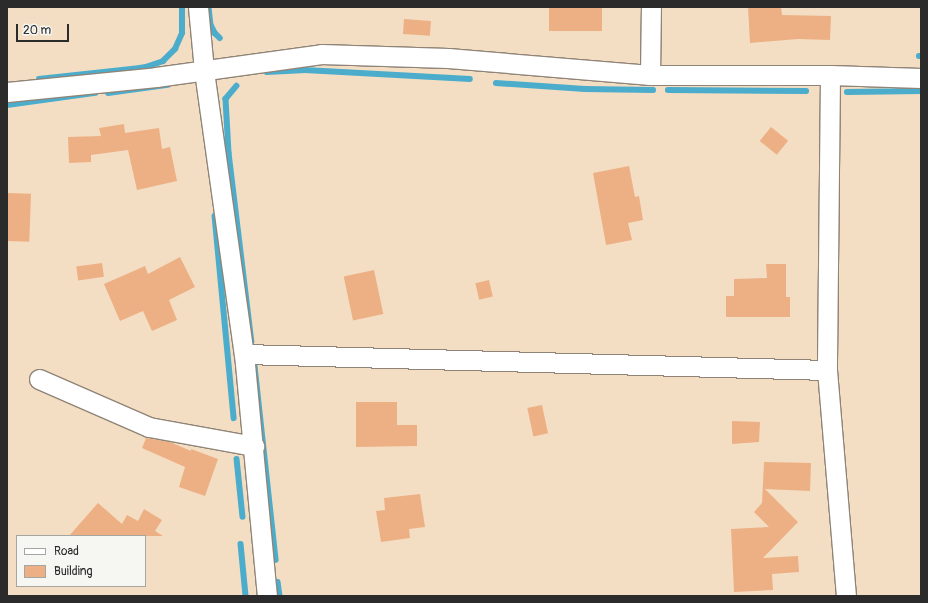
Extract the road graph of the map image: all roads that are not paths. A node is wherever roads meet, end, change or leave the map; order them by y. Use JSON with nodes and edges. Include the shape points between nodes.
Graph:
{"nodes":[{"id":1,"x":198,"y":7,"type":"edge"},
{"id":2,"x":651,"y":7,"type":"edge"},
{"id":3,"x":204,"y":71,"type":"junction"},
{"id":4,"x":830,"y":75,"type":"junction"},
{"id":5,"x":650,"y":76,"type":"junction"},
{"id":6,"x":921,"y":78,"type":"edge"},
{"id":7,"x":7,"y":92,"type":"edge"},
{"id":8,"x":244,"y":354,"type":"junction"},
{"id":9,"x":827,"y":370,"type":"junction"},
{"id":10,"x":39,"y":379,"type":"dead end"},
{"id":11,"x":254,"y":446,"type":"junction"},
{"id":12,"x":267,"y":596,"type":"edge"},
{"id":13,"x":846,"y":596,"type":"edge"}],
"edges":[{"from":1,"to":3,"type":"street"},
{"from":2,"to":5,"type":"street"},
{"from":3,"to":5,"type":"street","via":[[321,54],[448,58]]},
{"from":3,"to":7,"type":"street"},
{"from":3,"to":8,"type":"street"},
{"from":4,"to":5,"type":"street"},
{"from":4,"to":6,"type":"street"},
{"from":4,"to":9,"type":"street"},
{"from":8,"to":9,"type":"street"},
{"from":8,"to":11,"type":"street"},
{"from":9,"to":13,"type":"street"},
{"from":10,"to":11,"type":"street","via":[[149,427]]},
{"from":11,"to":12,"type":"street"}]}
